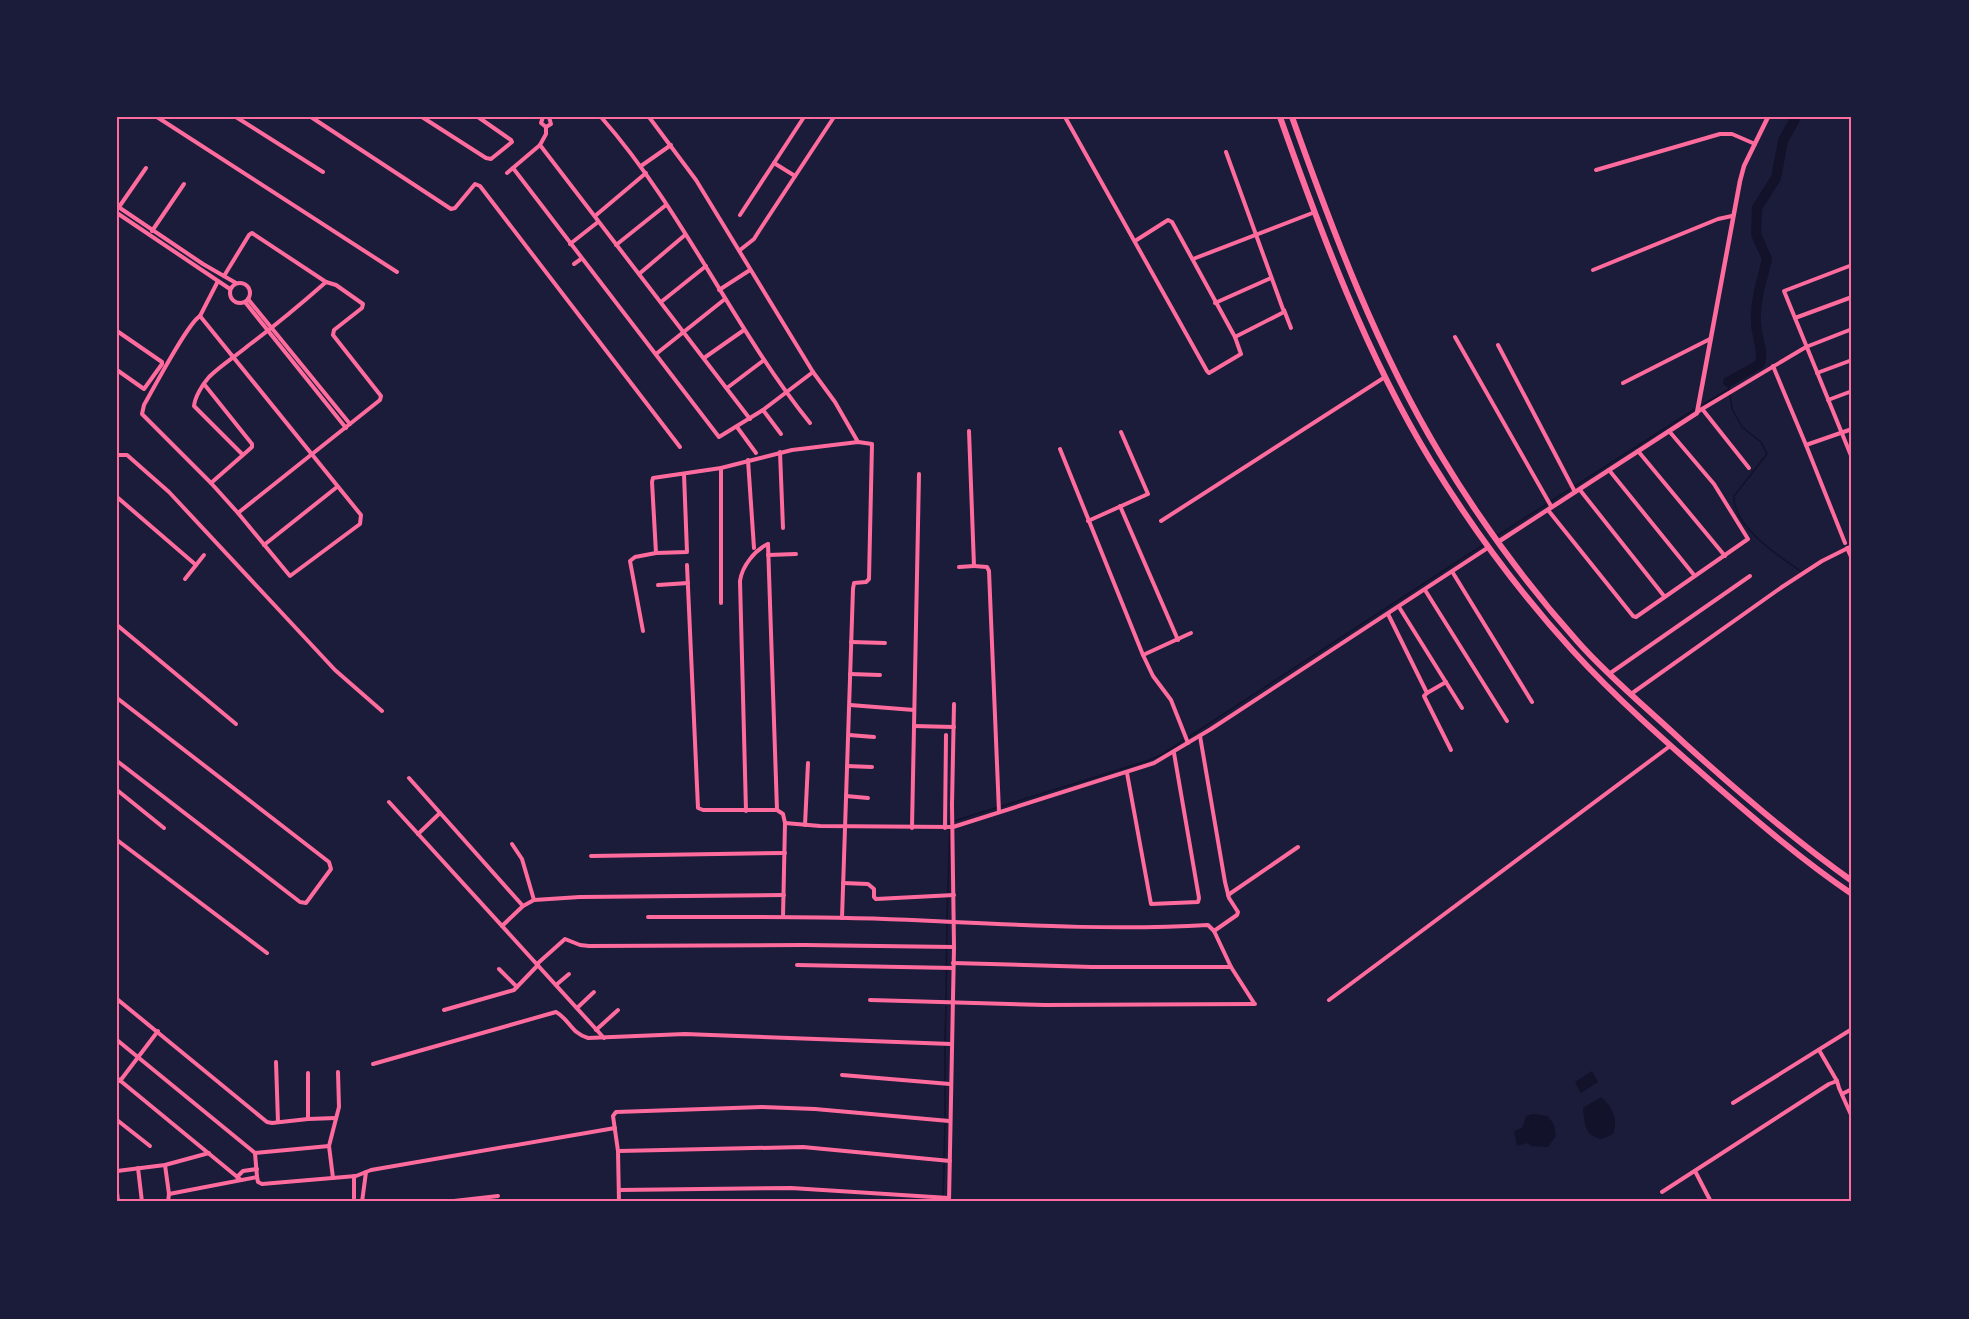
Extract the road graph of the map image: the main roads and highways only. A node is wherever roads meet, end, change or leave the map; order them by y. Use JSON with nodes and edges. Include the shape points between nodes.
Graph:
{"nodes":[{"id":1,"x":1280,"y":117,"type":"edge"},
{"id":2,"x":1292,"y":117,"type":"edge"},
{"id":3,"x":1852,"y":881,"type":"edge"},
{"id":4,"x":1852,"y":894,"type":"edge"}],
"edges":[{"from":1,"to":4,"type":"highway","via":[[1343,282],[1386,376],[1432,462],[1489,547],[1573,651],[1671,746],[1788,847]]},
{"from":2,"to":3,"type":"highway","via":[[1353,278],[1392,365],[1440,454],[1498,542],[1578,642],[1609,674],[1701,758]]}]}
